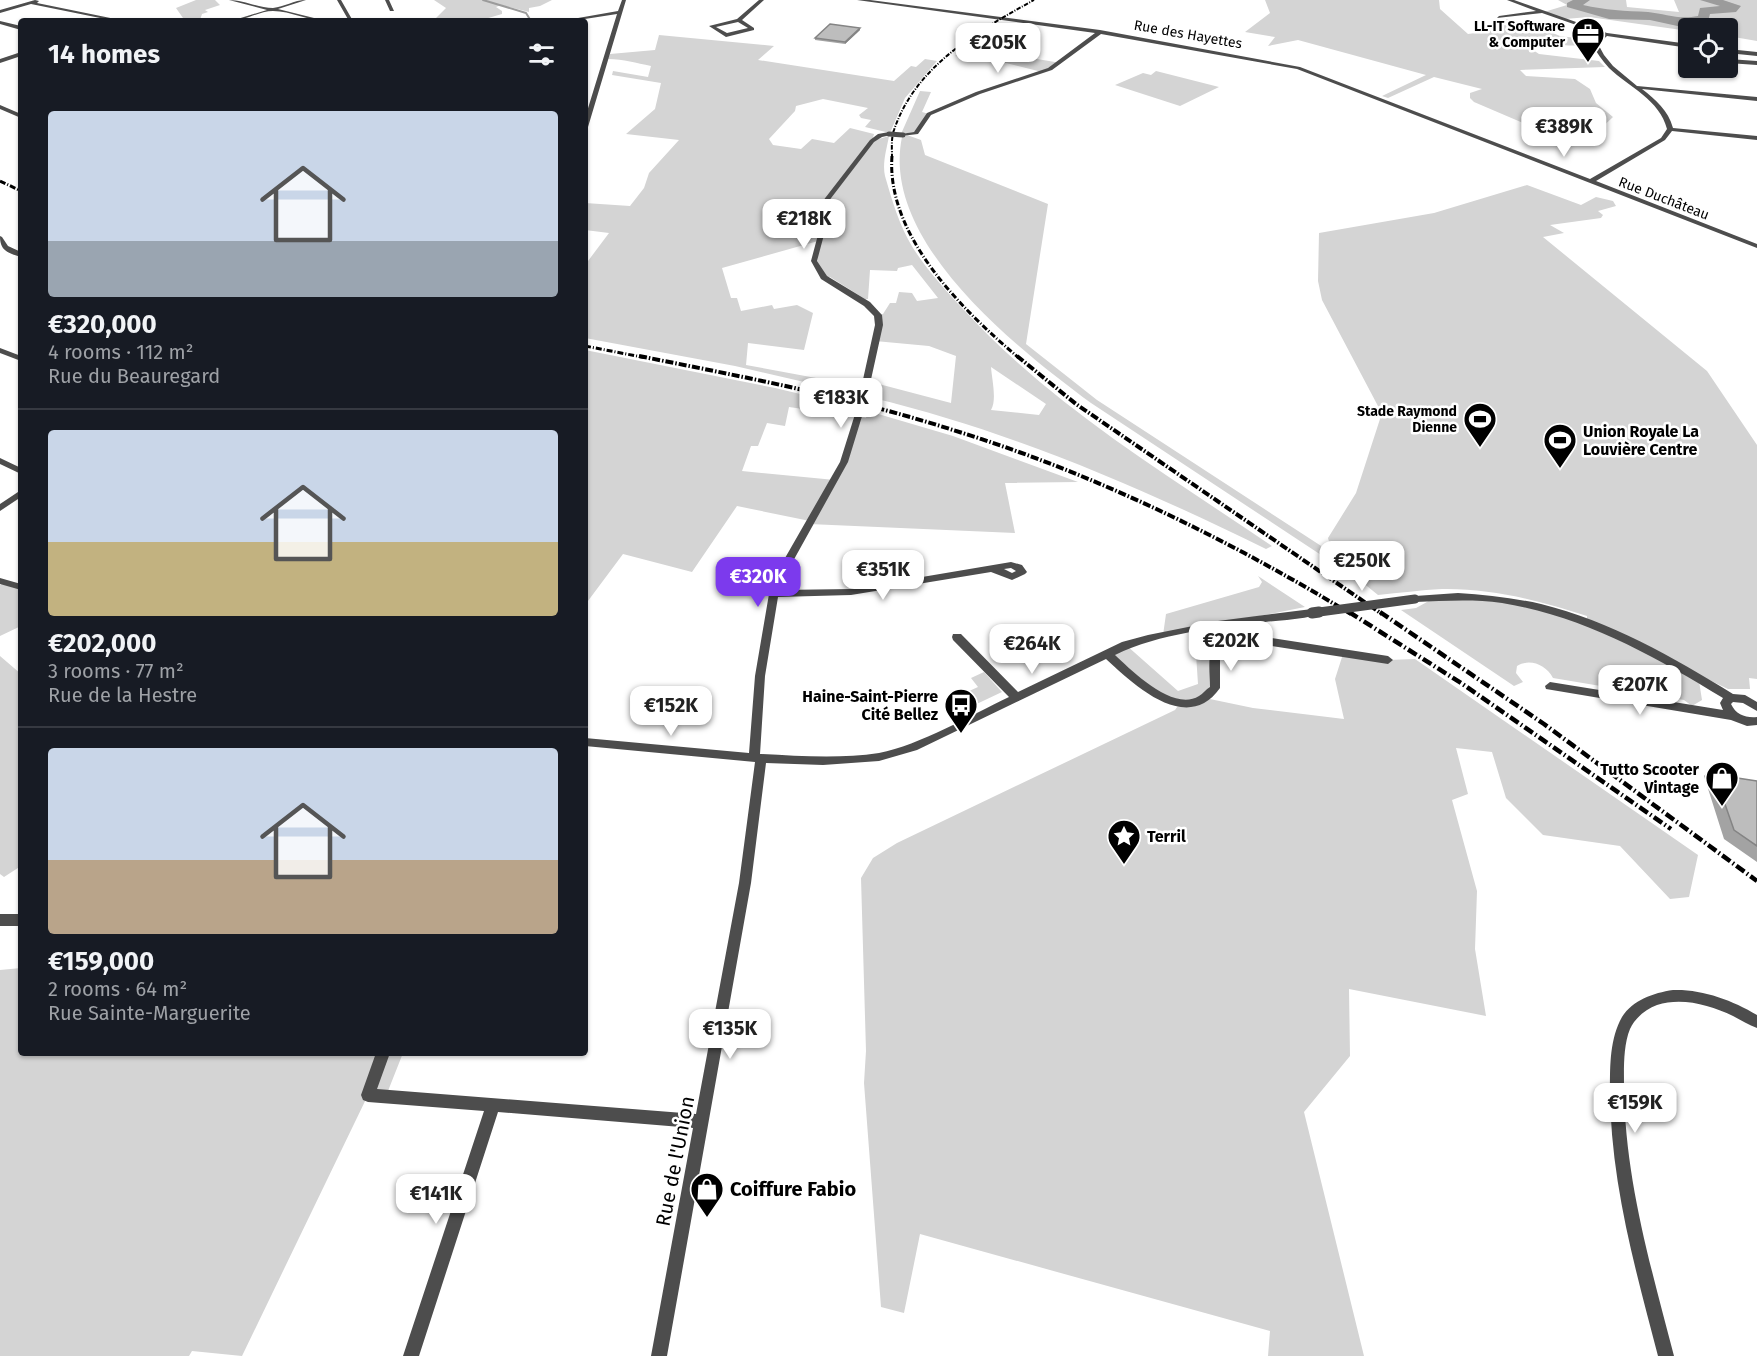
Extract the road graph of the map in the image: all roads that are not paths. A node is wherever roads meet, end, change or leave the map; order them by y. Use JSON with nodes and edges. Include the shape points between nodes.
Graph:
{"nodes":[{"id":1,"x":40,"y":0,"type":"edge"},
{"id":2,"x":231,"y":0,"type":"edge"},
{"id":3,"x":304,"y":0,"type":"edge"},
{"id":4,"x":339,"y":0,"type":"edge"},
{"id":5,"x":387,"y":0,"type":"edge"},
{"id":6,"x":624,"y":0,"type":"edge"},
{"id":7,"x":762,"y":0,"type":"edge"},
{"id":8,"x":859,"y":0,"type":"edge"},
{"id":9,"x":931,"y":0,"type":"edge"},
{"id":10,"x":1509,"y":0,"type":"edge"},
{"id":11,"x":32,"y":3,"type":"junction"},
{"id":12,"x":271,"y":9,"type":"junction"},
{"id":13,"x":921,"y":9,"type":"junction"},
{"id":14,"x":392,"y":10,"type":"dead end"},
{"id":15,"x":0,"y":12,"type":"edge"},
{"id":16,"x":620,"y":12,"type":"junction"},
{"id":17,"x":1544,"y":12,"type":"junction"},
{"id":18,"x":1499,"y":17,"type":"dead end"},
{"id":19,"x":108,"y":18,"type":"edge"},
{"id":20,"x":242,"y":18,"type":"edge"},
{"id":21,"x":311,"y":18,"type":"edge"},
{"id":22,"x":349,"y":18,"type":"edge"},
{"id":23,"x":582,"y":18,"type":"edge"},
{"id":24,"x":739,"y":20,"type":"junction"},
{"id":25,"x":0,"y":22,"type":"edge"},
{"id":26,"x":18,"y":27,"type":"edge"},
{"id":27,"x":1100,"y":32,"type":"junction"},
{"id":28,"x":1606,"y":34,"type":"junction"},
{"id":29,"x":1678,"y":45,"type":"edge"},
{"id":30,"x":1738,"y":52,"type":"edge"},
{"id":31,"x":1757,"y":54,"type":"edge"},
{"id":32,"x":18,"y":55,"type":"edge"},
{"id":33,"x":0,"y":61,"type":"edge"},
{"id":34,"x":1738,"y":62,"type":"edge"},
{"id":35,"x":1757,"y":63,"type":"edge"},
{"id":36,"x":1634,"y":87,"type":"junction"},
{"id":37,"x":1667,"y":90,"type":"junction"},
{"id":38,"x":1363,"y":92,"type":"joint"},
{"id":39,"x":1757,"y":99,"type":"edge"},
{"id":40,"x":1655,"y":104,"type":"junction"},
{"id":41,"x":0,"y":107,"type":"edge"},
{"id":42,"x":18,"y":115,"type":"edge"},
{"id":43,"x":588,"y":117,"type":"edge"},
{"id":44,"x":1670,"y":129,"type":"junction"},
{"id":45,"x":1757,"y":138,"type":"edge"},
{"id":46,"x":1590,"y":182,"type":"junction"},
{"id":47,"x":0,"y":230,"type":"edge"},
{"id":48,"x":0,"y":239,"type":"edge"},
{"id":49,"x":1757,"y":246,"type":"edge"},
{"id":50,"x":18,"y":254,"type":"edge"},
{"id":51,"x":0,"y":350,"type":"edge"},
{"id":52,"x":18,"y":358,"type":"edge"},
{"id":53,"x":0,"y":461,"type":"edge"},
{"id":54,"x":18,"y":470,"type":"edge"},
{"id":55,"x":18,"y":495,"type":"edge"},
{"id":56,"x":0,"y":508,"type":"edge"},
{"id":57,"x":994,"y":569,"type":"dead end"},
{"id":58,"x":0,"y":581,"type":"edge"},
{"id":59,"x":18,"y":586,"type":"edge"},
{"id":60,"x":774,"y":594,"type":"junction"},
{"id":61,"x":957,"y":637,"type":"dead end"},
{"id":62,"x":1107,"y":655,"type":"junction"},
{"id":63,"x":1388,"y":660,"type":"dead end"},
{"id":64,"x":1550,"y":686,"type":"dead end"},
{"id":65,"x":1017,"y":698,"type":"junction"},
{"id":66,"x":1731,"y":698,"type":"junction"},
{"id":67,"x":1757,"y":707,"type":"edge"},
{"id":68,"x":1733,"y":716,"type":"junction"},
{"id":69,"x":1757,"y":721,"type":"edge"},
{"id":70,"x":588,"y":742,"type":"edge"},
{"id":71,"x":758,"y":758,"type":"junction"},
{"id":72,"x":1757,"y":1022,"type":"edge"},
{"id":73,"x":382,"y":1056,"type":"edge"},
{"id":74,"x":493,"y":1105,"type":"junction"},
{"id":75,"x":702,"y":1122,"type":"junction"},
{"id":76,"x":411,"y":1356,"type":"edge"},
{"id":77,"x":659,"y":1356,"type":"edge"},
{"id":78,"x":1666,"y":1356,"type":"edge"}],
"edges":[{"from":1,"to":11,"type":"street"},
{"from":2,"to":12,"type":"street"},
{"from":3,"to":12,"type":"street"},
{"from":4,"to":22,"type":"street"},
{"from":5,"to":14,"type":"street"},
{"from":6,"to":16,"type":"street"},
{"from":7,"to":24,"type":"street"},
{"from":8,"to":13,"type":"street","name":"Rue des Hayettes"},
{"from":9,"to":13,"type":"street"},
{"from":10,"to":17,"type":"street"},
{"from":11,"to":15,"type":"street"},
{"from":11,"to":19,"type":"street"},
{"from":12,"to":20,"type":"street"},
{"from":12,"to":21,"type":"street"},
{"from":13,"to":27,"type":"street","name":"Rue des Hayettes"},
{"from":16,"to":23,"type":"street"},
{"from":16,"to":43,"type":"street"},
{"from":17,"to":18,"type":"street"},
{"from":17,"to":28,"type":"street"},
{"from":24,"to":24,"type":"street","via":[[752,29],[726,35],[712,26]]},
{"from":25,"to":26,"type":"street"},
{"from":27,"to":38,"type":"street","name":"Rue des Hayettes","via":[[1276,62]]},
{"from":27,"to":60,"type":"street","name":"Rue de l'Union","bridge":true,"via":[[1055,66],[933,112],[916,133],[880,135],[822,206],[817,269],[867,304],[878,315],[879,325],[848,453],[782,572]]},
{"from":28,"to":29,"type":"street"},
{"from":28,"to":36,"type":"street","via":[[1595,44],[1597,50],[1608,66]]},
{"from":30,"to":31,"type":"street"},
{"from":32,"to":33,"type":"street"},
{"from":34,"to":35,"type":"street"},
{"from":36,"to":37,"type":"street"},
{"from":36,"to":40,"type":"street"},
{"from":37,"to":39,"type":"street"},
{"from":37,"to":40,"type":"street","via":[[1654,99]]},
{"from":38,"to":46,"type":"street","name":"Rue Duchâteau"},
{"from":40,"to":44,"type":"street","via":[[1668,118]]},
{"from":41,"to":42,"type":"street"},
{"from":44,"to":45,"type":"street"},
{"from":44,"to":46,"type":"street","via":[[1663,139]]},
{"from":46,"to":49,"type":"street","name":"Rue Duchâteau"},
{"from":47,"to":48,"type":"street"},
{"from":48,"to":50,"type":"street","via":[[5,248]]},
{"from":51,"to":52,"type":"street"},
{"from":53,"to":54,"type":"street"},
{"from":55,"to":56,"type":"street"},
{"from":57,"to":60,"type":"street","via":[[851,592]]},
{"from":58,"to":59,"type":"street"},
{"from":60,"to":71,"type":"street","name":"Rue de l'Union","via":[[760,676]]},
{"from":61,"to":65,"type":"street"},
{"from":62,"to":63,"type":"street","via":[[1154,694],[1180,702],[1204,698],[1215,688],[1215,650],[1222,640],[1252,639]]},
{"from":62,"to":65,"type":"street"},
{"from":62,"to":66,"type":"street","bridge":true,"via":[[1156,636],[1415,599],[1486,598],[1559,612],[1654,651]]},
{"from":64,"to":68,"type":"street"},
{"from":65,"to":71,"type":"street","via":[[918,746],[879,757],[823,762]]},
{"from":66,"to":67,"type":"street","via":[[1745,699]]},
{"from":66,"to":68,"type":"street","via":[[1725,707]]},
{"from":68,"to":69,"type":"street"},
{"from":70,"to":71,"type":"street"},
{"from":71,"to":75,"type":"street","name":"Rue de l'Union","via":[[745,883]]},
{"from":72,"to":78,"type":"street","via":[[1725,1006],[1669,996],[1640,1008],[1627,1021],[1622,1039],[1617,1092],[1625,1199]]},
{"from":73,"to":74,"type":"street","via":[[368,1095]]},
{"from":74,"to":75,"type":"street"},
{"from":74,"to":76,"type":"street"},
{"from":75,"to":77,"type":"street","name":"Rue de l'Union"}]}
